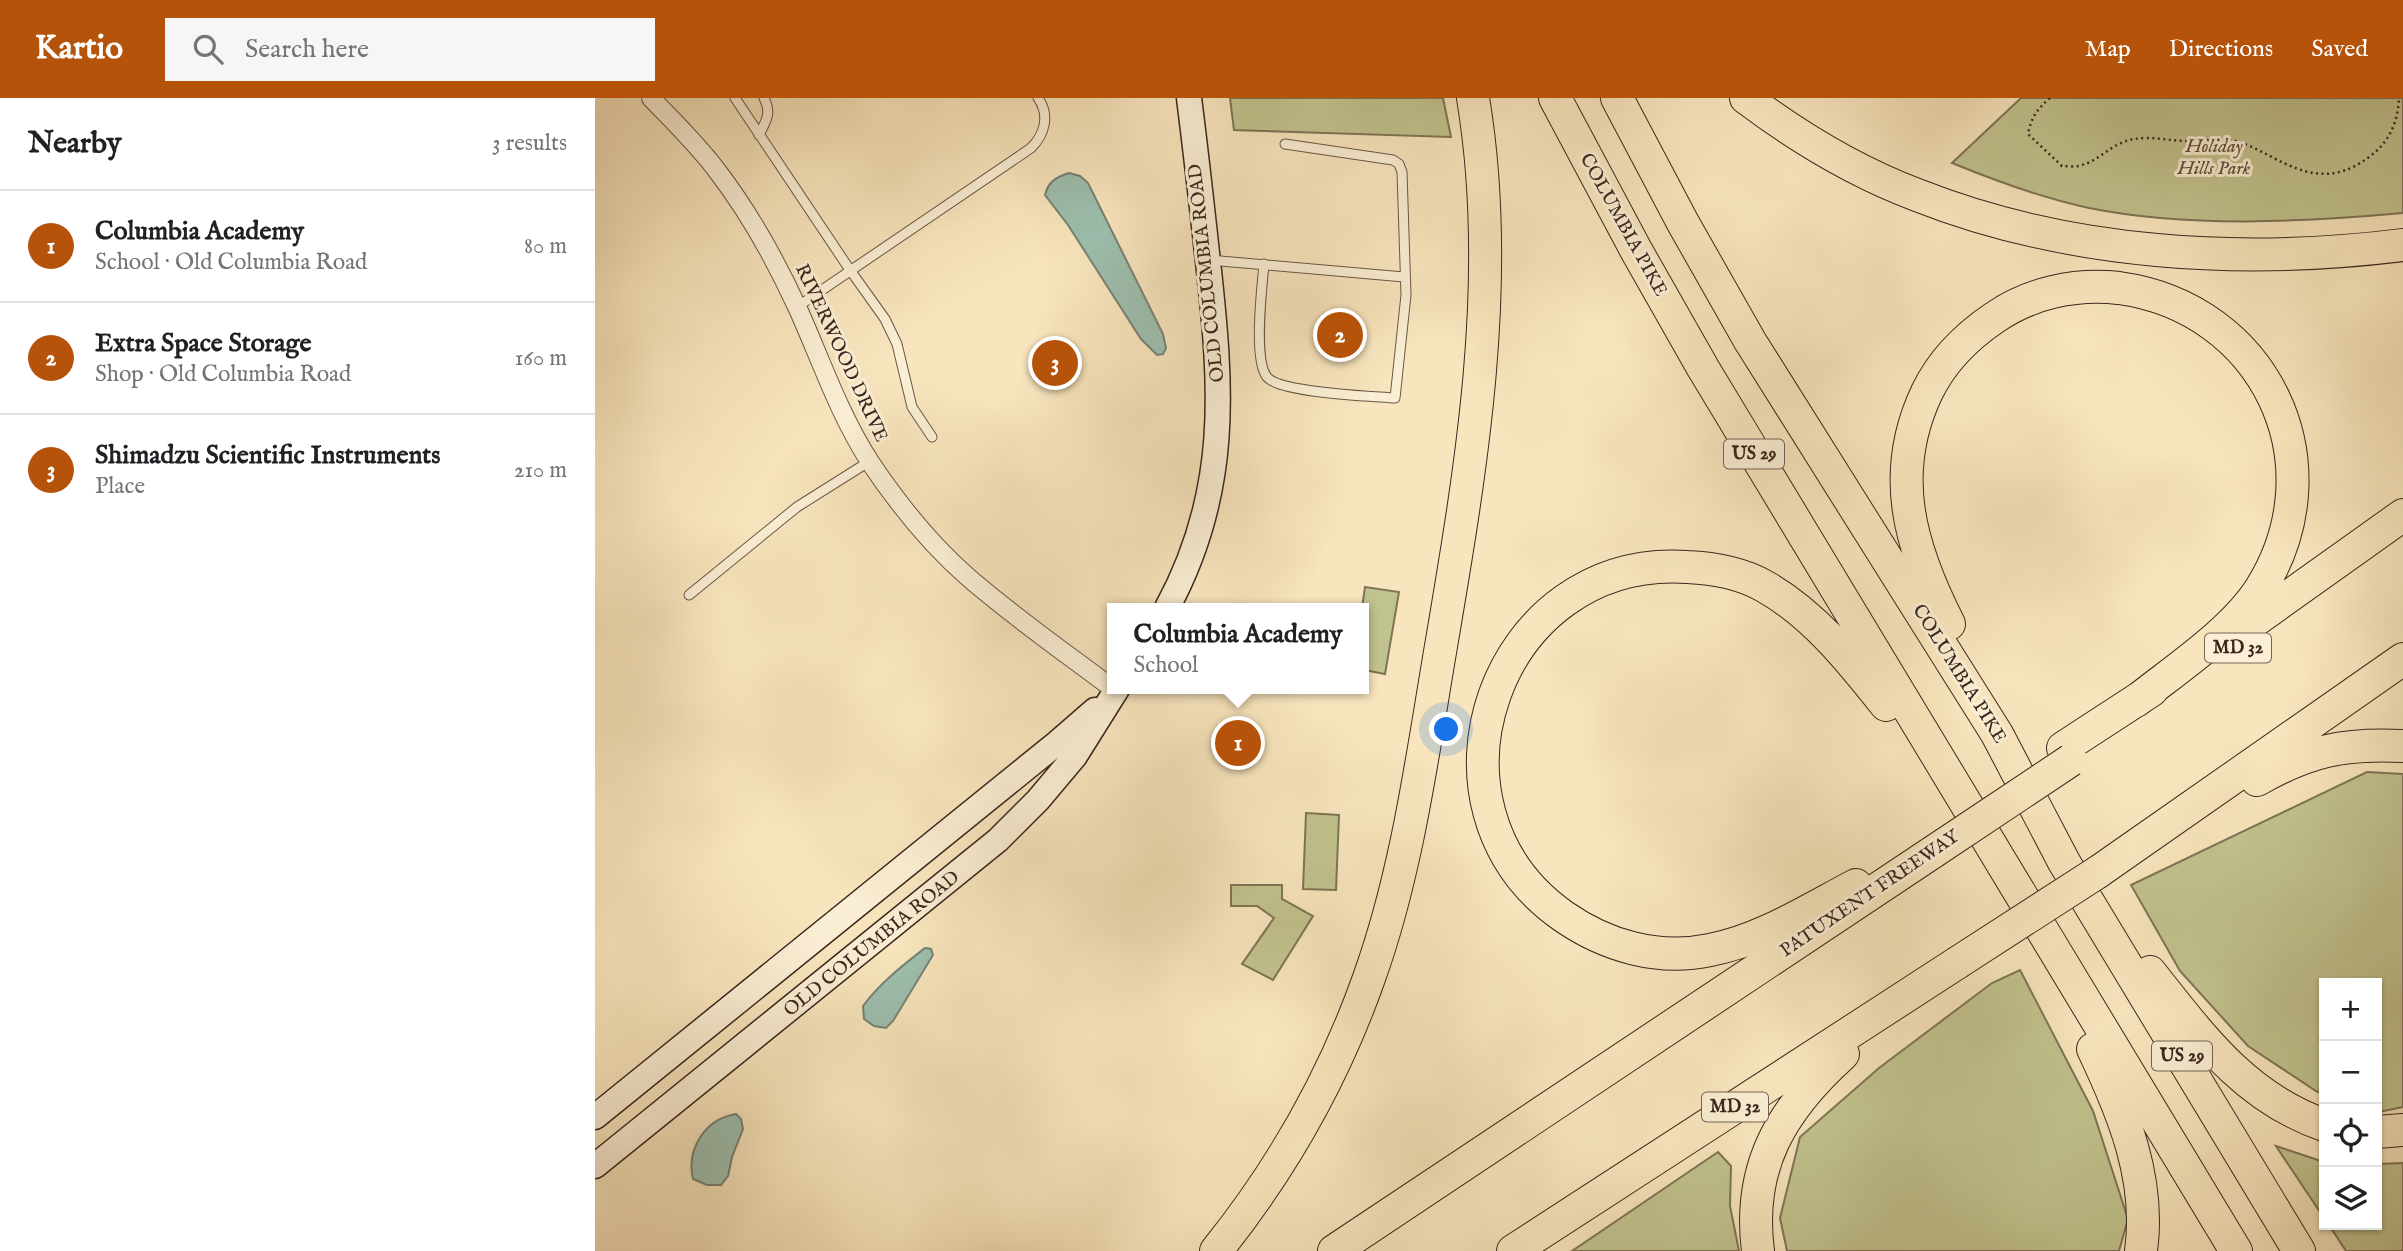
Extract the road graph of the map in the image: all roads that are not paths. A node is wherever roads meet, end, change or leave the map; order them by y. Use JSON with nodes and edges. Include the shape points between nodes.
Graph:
{"nodes":[{"id":1,"x":650,"y":98,"type":"edge"},
{"id":2,"x":735,"y":98,"type":"edge"},
{"id":3,"x":764,"y":98,"type":"edge"},
{"id":4,"x":1038,"y":98,"type":"edge"},
{"id":5,"x":1189,"y":98,"type":"edge"},
{"id":6,"x":1473,"y":98,"type":"edge"},
{"id":7,"x":1555,"y":98,"type":"edge"},
{"id":8,"x":1617,"y":98,"type":"edge"},
{"id":9,"x":1747,"y":98,"type":"edge"},
{"id":10,"x":759,"y":135,"type":"junction"},
{"id":11,"x":1286,"y":144,"type":"dead end"},
{"id":12,"x":2403,"y":245,"type":"edge"},
{"id":13,"x":1208,"y":259,"type":"junction"},
{"id":14,"x":1264,"y":264,"type":"junction"},
{"id":15,"x":850,"y":270,"type":"junction"},
{"id":16,"x":1404,"y":277,"type":"junction"},
{"id":17,"x":797,"y":307,"type":"junction"},
{"id":18,"x":932,"y":437,"type":"dead end"},
{"id":19,"x":870,"y":461,"type":"junction"},
{"id":20,"x":2403,"y":515,"type":"edge"},
{"id":21,"x":2403,"y":532,"type":"edge"},
{"id":22,"x":688,"y":595,"type":"dead end"},
{"id":23,"x":1169,"y":603,"type":"edge"},
{"id":24,"x":2403,"y":659,"type":"edge"},
{"id":25,"x":1107,"y":684,"type":"edge"},
{"id":26,"x":1109,"y":694,"type":"edge"},
{"id":27,"x":1111,"y":694,"type":"edge"},
{"id":28,"x":2136,"y":701,"type":"junction"},
{"id":29,"x":1997,"y":734,"type":"junction"},
{"id":30,"x":2403,"y":746,"type":"edge"},
{"id":31,"x":2067,"y":754,"type":"junction"},
{"id":32,"x":1964,"y":803,"type":"junction"},
{"id":33,"x":1929,"y":846,"type":"junction"},
{"id":34,"x":2064,"y":862,"type":"junction"},
{"id":35,"x":2098,"y":872,"type":"junction"},
{"id":36,"x":1856,"y":885,"type":"junction"},
{"id":37,"x":2019,"y":892,"type":"junction"},
{"id":38,"x":1957,"y":963,"type":"junction"},
{"id":39,"x":595,"y":1116,"type":"edge"},
{"id":40,"x":2319,"y":1123,"type":"edge"},
{"id":41,"x":1513,"y":1130,"type":"junction"},
{"id":42,"x":2403,"y":1130,"type":"edge"},
{"id":43,"x":2382,"y":1132,"type":"edge"},
{"id":44,"x":618,"y":1149,"type":"junction"},
{"id":45,"x":595,"y":1166,"type":"edge"},
{"id":46,"x":1216,"y":1251,"type":"edge"},
{"id":47,"x":1334,"y":1251,"type":"edge"},
{"id":48,"x":1513,"y":1251,"type":"edge"},
{"id":49,"x":1758,"y":1251,"type":"edge"},
{"id":50,"x":2141,"y":1251,"type":"edge"},
{"id":51,"x":2236,"y":1251,"type":"edge"},
{"id":52,"x":2299,"y":1251,"type":"edge"}],
"edges":[{"from":1,"to":17,"type":"street","name":"RIVERWOOD DRIVE","via":[[719,173]]},
{"from":2,"to":10,"type":"lane"},
{"from":3,"to":10,"type":"lane","via":[[769,117]]},
{"from":4,"to":15,"type":"lane","via":[[1046,117],[1039,140],[1031,148]]},
{"from":5,"to":13,"type":"street","name":"OLD COLUMBIA ROAD"},
{"from":6,"to":46,"type":"highway","via":[[1484,199],[1480,367],[1451,584],[1407,837],[1370,977],[1334,1063],[1281,1162]]},
{"from":7,"to":32,"type":"highway","name":"COLUMBIA PIKE","number":"US 29","via":[[1703,368]]},
{"from":8,"to":29,"type":"highway","name":"COLUMBIA PIKE","number":"US 29","via":[[1750,341]]},
{"from":9,"to":12,"type":"highway","via":[[1811,142],[1872,174],[1926,199],[2025,228],[2112,244],[2214,254],[2322,253]]},
{"from":10,"to":15,"type":"lane"},
{"from":11,"to":16,"type":"lane","via":[[1399,164]]},
{"from":13,"to":14,"type":"lane"},
{"from":13,"to":23,"type":"street","name":"OLD COLUMBIA ROAD","via":[[1218,354],[1217,448],[1190,561]]},
{"from":14,"to":16,"type":"lane"},
{"from":14,"to":16,"type":"lane","via":[[1259,319],[1267,377],[1284,387],[1395,398]]},
{"from":15,"to":17,"type":"lane"},
{"from":15,"to":18,"type":"lane","via":[[892,331],[912,407]]},
{"from":17,"to":19,"type":"street","name":"RIVERWOOD DRIVE","via":[[837,400]]},
{"from":19,"to":22,"type":"lane","via":[[797,507]]},
{"from":19,"to":25,"type":"street","name":"RIVERWOOD DRIVE","via":[[899,505],[969,578]]},
{"from":20,"to":28,"type":"highway"},
{"from":21,"to":31,"type":"highway","name":"PATUXENT FREEWAY","number":"MD 32","via":[[2310,600]]},
{"from":24,"to":35,"type":"highway","number":"MD 32"},
{"from":26,"to":39,"type":"street","name":"OLD COLUMBIA ROAD","via":[[1057,743]]},
{"from":27,"to":44,"type":"street","name":"OLD COLUMBIA ROAD","via":[[1075,755],[998,840]]},
{"from":28,"to":29,"type":"highway","via":[[2220,633],[2260,590],[2285,536],[2293,478],[2290,446],[2278,406],[2249,356],[2202,316],[2142,291],[2075,287],[2044,293],[2007,309],[1952,353],[1919,409],[1909,446],[1906,505],[1923,571]]},
{"from":28,"to":31,"type":"highway"},
{"from":29,"to":34,"type":"highway","name":"COLUMBIA PIKE","number":"US 29"},
{"from":30,"to":35,"type":"highway","via":[[2338,747],[2305,757]]},
{"from":31,"to":33,"type":"highway","name":"PATUXENT FREEWAY","number":"MD 32","bridge":true},
{"from":32,"to":36,"type":"highway","via":[[1849,658],[1815,624],[1762,585],[1735,575],[1674,566],[1620,574],[1563,601],[1522,641],[1492,698],[1482,765],[1494,827],[1510,859],[1553,909],[1611,942],[1674,954],[1740,942]]},
{"from":32,"to":37,"type":"highway","name":"COLUMBIA PIKE","number":"US 29"},
{"from":33,"to":36,"type":"highway"},
{"from":33,"to":41,"type":"highway","name":"PATUXENT FREEWAY","number":"MD 32"},
{"from":34,"to":40,"type":"highway","via":[[2205,1041],[2236,1073],[2267,1099]]},
{"from":34,"to":52,"type":"highway","name":"COLUMBIA PIKE","number":"US 29"},
{"from":35,"to":38,"type":"highway","number":"MD 32","bridge":true},
{"from":36,"to":41,"type":"highway","via":[[1685,1000]]},
{"from":37,"to":50,"type":"highway","via":[[2120,1107],[2142,1191]]},
{"from":37,"to":51,"type":"highway","name":"COLUMBIA PIKE","number":"US 29"},
{"from":38,"to":48,"type":"highway","number":"MD 32"},
{"from":38,"to":49,"type":"highway","via":[[1843,1054],[1793,1107],[1763,1163],[1755,1223]]},
{"from":39,"to":44,"type":"street"},
{"from":41,"to":47,"type":"highway","name":"PATUXENT FREEWAY","number":"MD 32"},
{"from":42,"to":43,"type":"highway"},
{"from":44,"to":45,"type":"street","name":"OLD COLUMBIA ROAD"}]}
